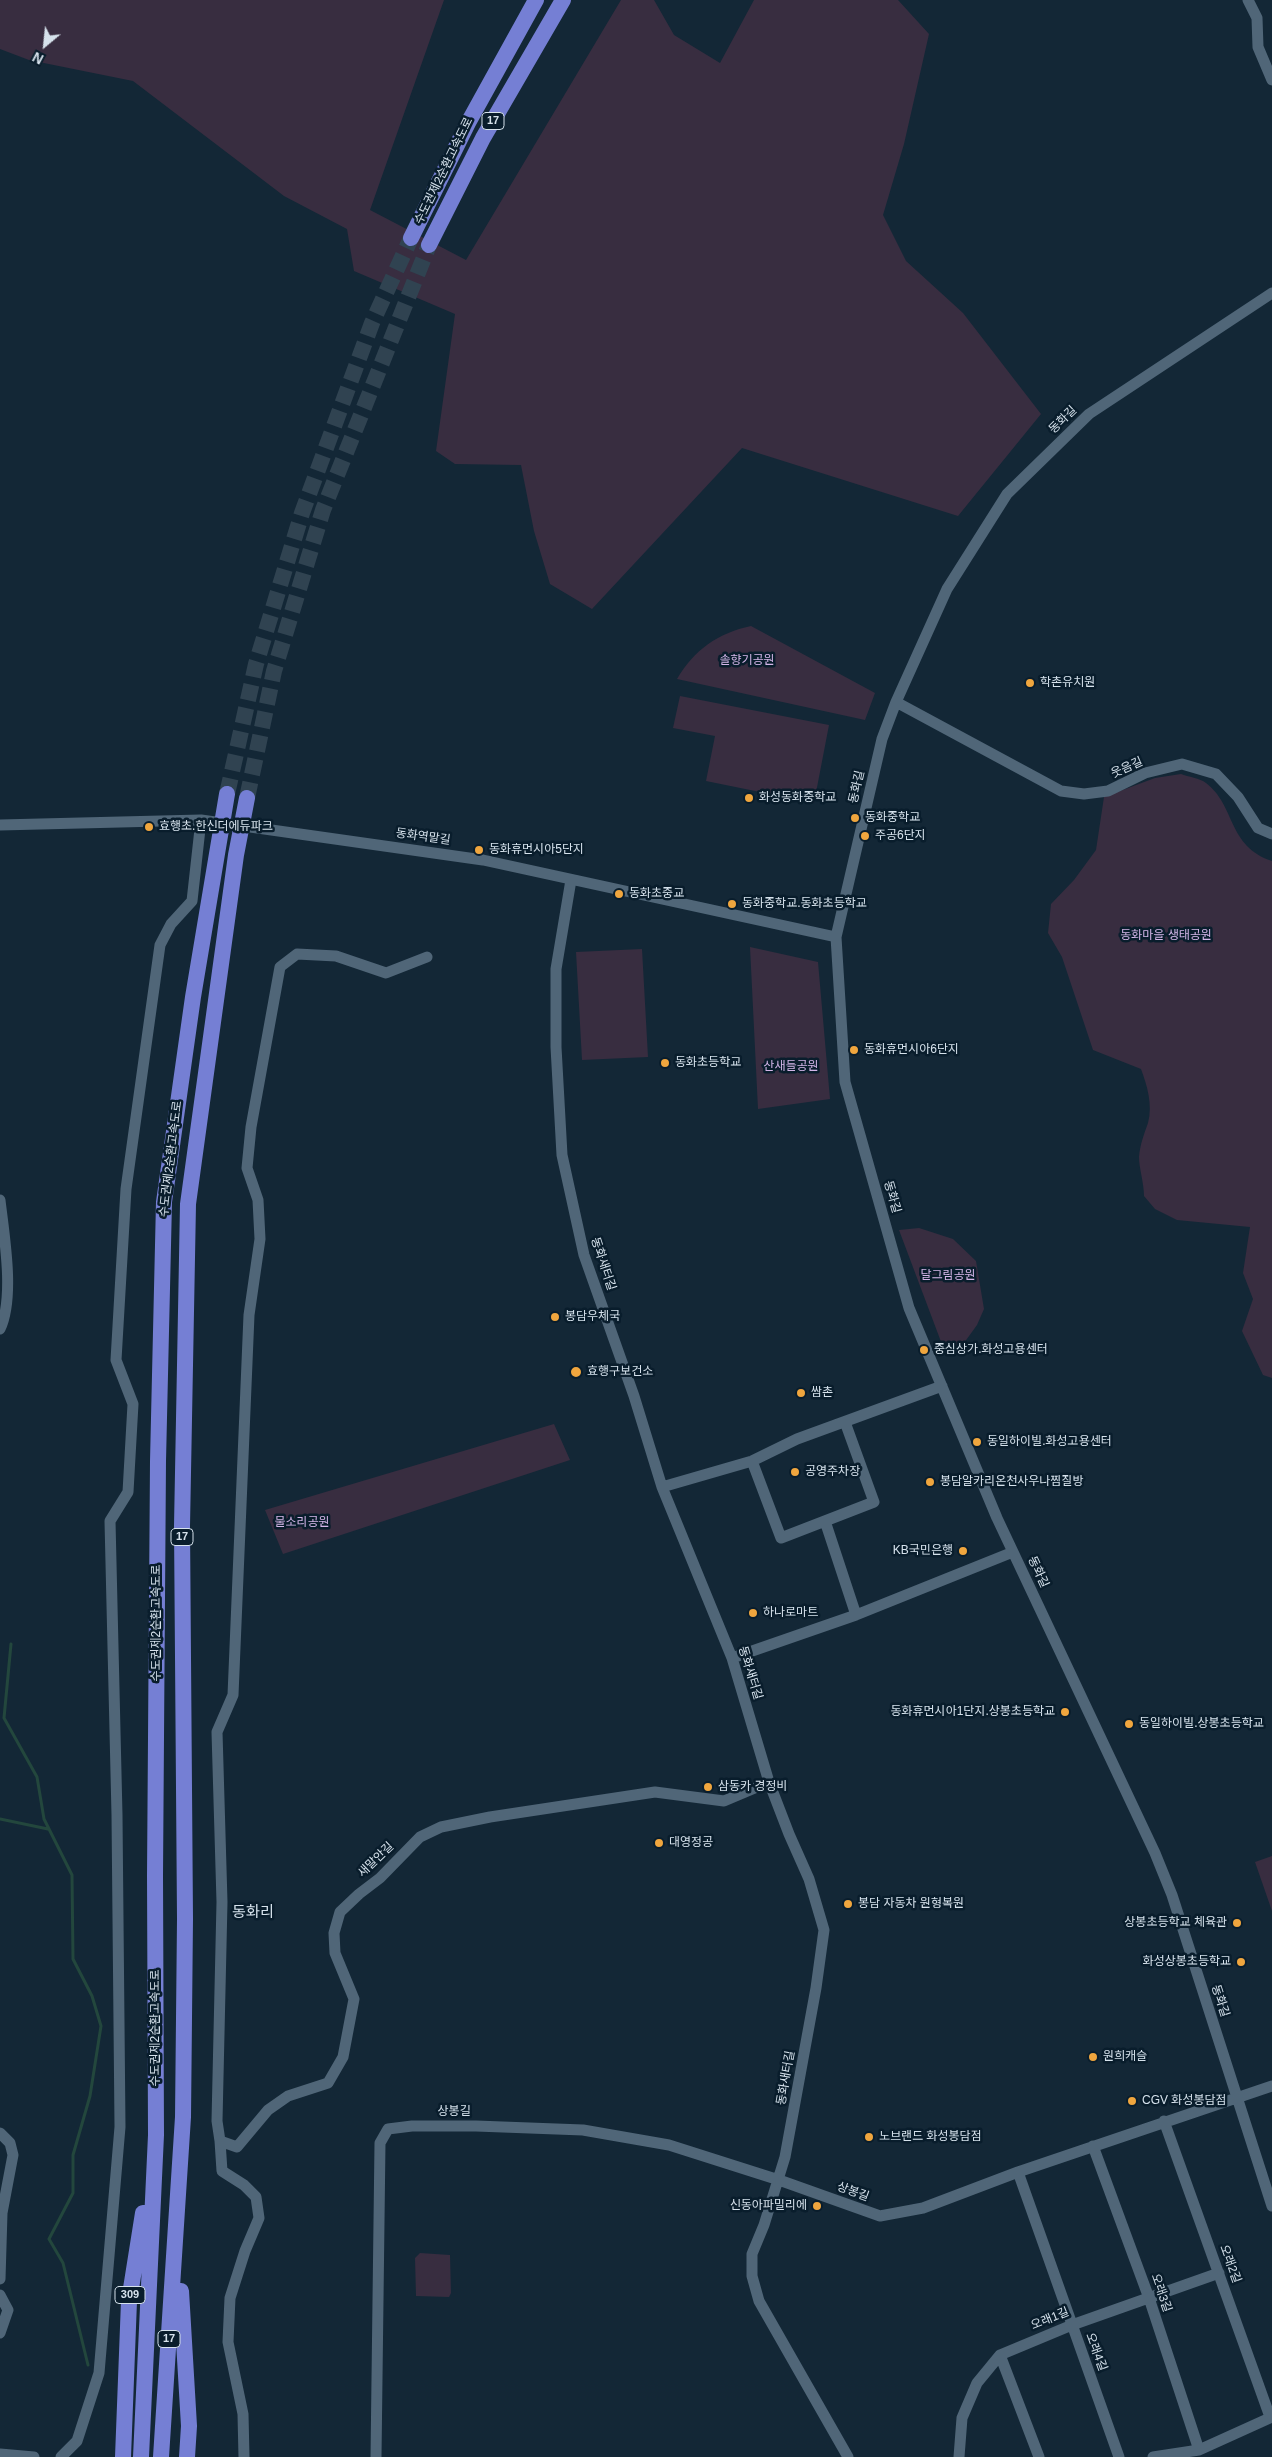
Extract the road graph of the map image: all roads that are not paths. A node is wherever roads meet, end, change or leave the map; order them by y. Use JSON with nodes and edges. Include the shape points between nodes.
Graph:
{"nodes":[{"id":1,"x":536,"y":0,"type":"edge"},
{"id":2,"x":563,"y":0,"type":"edge"},
{"id":3,"x":1248,"y":0,"type":"edge"},
{"id":4,"x":1272,"y":80,"type":"edge"},
{"id":5,"x":412,"y":238,"type":"tunnel mouth"},
{"id":6,"x":429,"y":245,"type":"tunnel mouth"},
{"id":7,"x":1272,"y":293,"type":"edge"},
{"id":8,"x":896,"y":702,"type":"junction"},
{"id":9,"x":227,"y":794,"type":"tunnel mouth"},
{"id":10,"x":247,"y":798,"type":"tunnel mouth"},
{"id":11,"x":201,"y":820,"type":"junction"},
{"id":12,"x":0,"y":825,"type":"edge"},
{"id":13,"x":1272,"y":834,"type":"edge"},
{"id":14,"x":570,"y":880,"type":"junction"},
{"id":15,"x":836,"y":937,"type":"junction"},
{"id":16,"x":427,"y":957,"type":"dead end"},
{"id":17,"x":0,"y":1200,"type":"edge"},
{"id":18,"x":0,"y":1329,"type":"edge"},
{"id":19,"x":942,"y":1386,"type":"junction"},
{"id":20,"x":845,"y":1422,"type":"junction"},
{"id":21,"x":752,"y":1461,"type":"junction"},
{"id":22,"x":662,"y":1487,"type":"junction"},
{"id":23,"x":825,"y":1521,"type":"junction"},
{"id":24,"x":1013,"y":1552,"type":"junction"},
{"id":25,"x":856,"y":1614,"type":"junction"},
{"id":26,"x":732,"y":1658,"type":"junction"},
{"id":27,"x":769,"y":1782,"type":"junction"},
{"id":28,"x":1272,"y":2086,"type":"edge"},
{"id":29,"x":1236,"y":2097,"type":"junction"},
{"id":30,"x":1164,"y":2121,"type":"junction"},
{"id":31,"x":0,"y":2133,"type":"edge"},
{"id":32,"x":156,"y":2134,"type":"junction"},
{"id":33,"x":220,"y":2141,"type":"junction"},
{"id":34,"x":1093,"y":2146,"type":"junction"},
{"id":35,"x":1018,"y":2172,"type":"junction"},
{"id":36,"x":779,"y":2180,"type":"junction"},
{"id":37,"x":1272,"y":2206,"type":"edge"},
{"id":38,"x":178,"y":2222,"type":"junction"},
{"id":39,"x":1218,"y":2273,"type":"junction"},
{"id":40,"x":0,"y":2279,"type":"edge"},
{"id":41,"x":0,"y":2295,"type":"edge"},
{"id":42,"x":1148,"y":2298,"type":"junction"},
{"id":43,"x":1072,"y":2325,"type":"junction"},
{"id":44,"x":0,"y":2333,"type":"edge"},
{"id":45,"x":1000,"y":2355,"type":"junction"},
{"id":46,"x":1271,"y":2417,"type":"edge"},
{"id":47,"x":1199,"y":2450,"type":"junction"},
{"id":48,"x":0,"y":2454,"type":"edge"},
{"id":49,"x":34,"y":2457,"type":"edge"},
{"id":50,"x":61,"y":2457,"type":"edge"},
{"id":51,"x":123,"y":2457,"type":"edge"},
{"id":52,"x":141,"y":2457,"type":"edge"},
{"id":53,"x":161,"y":2457,"type":"edge"},
{"id":54,"x":187,"y":2457,"type":"edge"},
{"id":55,"x":244,"y":2457,"type":"edge"},
{"id":56,"x":376,"y":2457,"type":"edge"},
{"id":57,"x":848,"y":2457,"type":"edge"},
{"id":58,"x":960,"y":2457,"type":"edge"},
{"id":59,"x":1039,"y":2457,"type":"edge"},
{"id":60,"x":1119,"y":2457,"type":"edge"},
{"id":61,"x":1153,"y":2457,"type":"edge"}],
"edges":[{"from":1,"to":5,"type":"highway","name":"수도권제2순환고속도로","number":"17","via":[[468,123]]},
{"from":2,"to":6,"type":"highway","name":"수도권제2순환고속도로","number":"17","via":[[483,138]]},
{"from":3,"to":4,"type":"street","via":[[1257,18],[1258,47]]},
{"from":7,"to":8,"type":"street","name":"동화길","via":[[1090,414],[1007,494],[947,590]]},
{"from":8,"to":13,"type":"street","name":"웃음길","via":[[1061,790],[1084,794],[1108,791],[1145,773],[1182,764],[1216,774],[1238,797],[1258,828]]},
{"from":8,"to":15,"type":"street","name":"동화길","via":[[882,739]]},
{"from":9,"to":32,"type":"highway","name":"수도권제2순환고속도로","number":"17","via":[[164,1202],[158,1461]]},
{"from":10,"to":38,"type":"highway","name":"수도권제2순환고속도로","number":"17","via":[[236,855],[188,1204],[182,1526],[185,1919]]},
{"from":11,"to":12,"type":"street","name":"동화역말길"},
{"from":11,"to":14,"type":"street","name":"동화역말길","via":[[483,860]]},
{"from":11,"to":50,"type":"street","via":[[192,901],[171,924],[160,945],[126,1189],[116,1360],[132,1404],[129,1482],[128,1492],[110,1521],[120,2127],[99,2374],[77,2441]]},
{"from":14,"to":15,"type":"street","name":"동화역말길"},
{"from":14,"to":22,"type":"street","name":"동화새터길","via":[[556,969],[556,1047],[562,1155],[584,1255]]},
{"from":15,"to":19,"type":"street","name":"동화길","via":[[845,1082],[909,1308]]},
{"from":16,"to":33,"type":"street","via":[[386,973],[336,956],[316,954],[296,954],[280,968],[253,1118],[247,1168],[258,1200],[260,1238],[249,1315],[233,1695],[217,1732],[222,1902],[217,2121]]},
{"from":17,"to":18,"type":"street","via":[[7,1256],[5,1318]]},
{"from":19,"to":20,"type":"street"},
{"from":19,"to":24,"type":"street","name":"동화길"},
{"from":20,"to":21,"type":"street","via":[[797,1439]]},
{"from":20,"to":23,"type":"street","via":[[874,1502]]},
{"from":21,"to":22,"type":"street"},
{"from":21,"to":23,"type":"street","via":[[781,1538]]},
{"from":22,"to":26,"type":"street","name":"동화새터길"},
{"from":23,"to":25,"type":"street"},
{"from":24,"to":25,"type":"street"},
{"from":24,"to":29,"type":"street","name":"동화길","via":[[1155,1853],[1172,1895]]},
{"from":25,"to":26,"type":"street"},
{"from":26,"to":27,"type":"street","name":"동화새터길"},
{"from":27,"to":33,"type":"street","name":"새말안길","via":[[724,1801],[655,1792],[490,1817],[441,1827],[420,1837],[380,1878],[340,1912],[334,1933],[335,1952],[354,1999],[343,2056],[328,2083],[288,2096],[268,2110],[237,2147]]},
{"from":27,"to":36,"type":"street","name":"동화새터길","via":[[809,1879],[824,1930]]},
{"from":28,"to":29,"type":"street","name":"상봉길"},
{"from":29,"to":30,"type":"street","name":"상봉길"},
{"from":29,"to":37,"type":"street","name":"동화길"},
{"from":30,"to":34,"type":"street","name":"상봉길"},
{"from":30,"to":39,"type":"street","name":"오래2길"},
{"from":31,"to":40,"type":"street","via":[[10,2143],[13,2156],[2,2212]]},
{"from":32,"to":51,"type":"highway","number":"309","via":[[129,2301]]},
{"from":32,"to":52,"type":"highway","name":"수도권제2순환고속도로","number":"17"},
{"from":33,"to":55,"type":"street","via":[[222,2172],[244,2185],[256,2197],[259,2218],[230,2298],[228,2342],[243,2414]]},
{"from":34,"to":35,"type":"street","name":"상봉길"},
{"from":34,"to":42,"type":"street","name":"오래3길"},
{"from":35,"to":36,"type":"street","name":"상봉길","via":[[923,2208],[880,2216]]},
{"from":35,"to":43,"type":"street","name":"오래4길"},
{"from":36,"to":56,"type":"street","name":"상봉길","via":[[669,2145],[584,2130],[412,2126],[388,2129],[380,2143]]},
{"from":36,"to":57,"type":"street","name":"동화새터길","via":[[752,2254],[752,2276],[759,2301]]},
{"from":38,"to":53,"type":"highway","name":"수도권제2순환고속도로","number":"17"},
{"from":38,"to":54,"type":"highway","via":[[189,2426]]},
{"from":39,"to":42,"type":"street","name":"오래1길"},
{"from":39,"to":46,"type":"street","name":"오래2길"},
{"from":41,"to":44,"type":"street","via":[[8,2310]]},
{"from":42,"to":43,"type":"street","name":"오래1길"},
{"from":42,"to":47,"type":"street","name":"오래3길"},
{"from":43,"to":45,"type":"street","name":"오래1길"},
{"from":43,"to":60,"type":"street","name":"오래4길"},
{"from":45,"to":58,"type":"street","name":"오래1길","via":[[977,2383],[962,2418]]},
{"from":45,"to":59,"type":"street"},
{"from":46,"to":47,"type":"street"},
{"from":47,"to":61,"type":"street"},
{"from":48,"to":49,"type":"street"}]}
